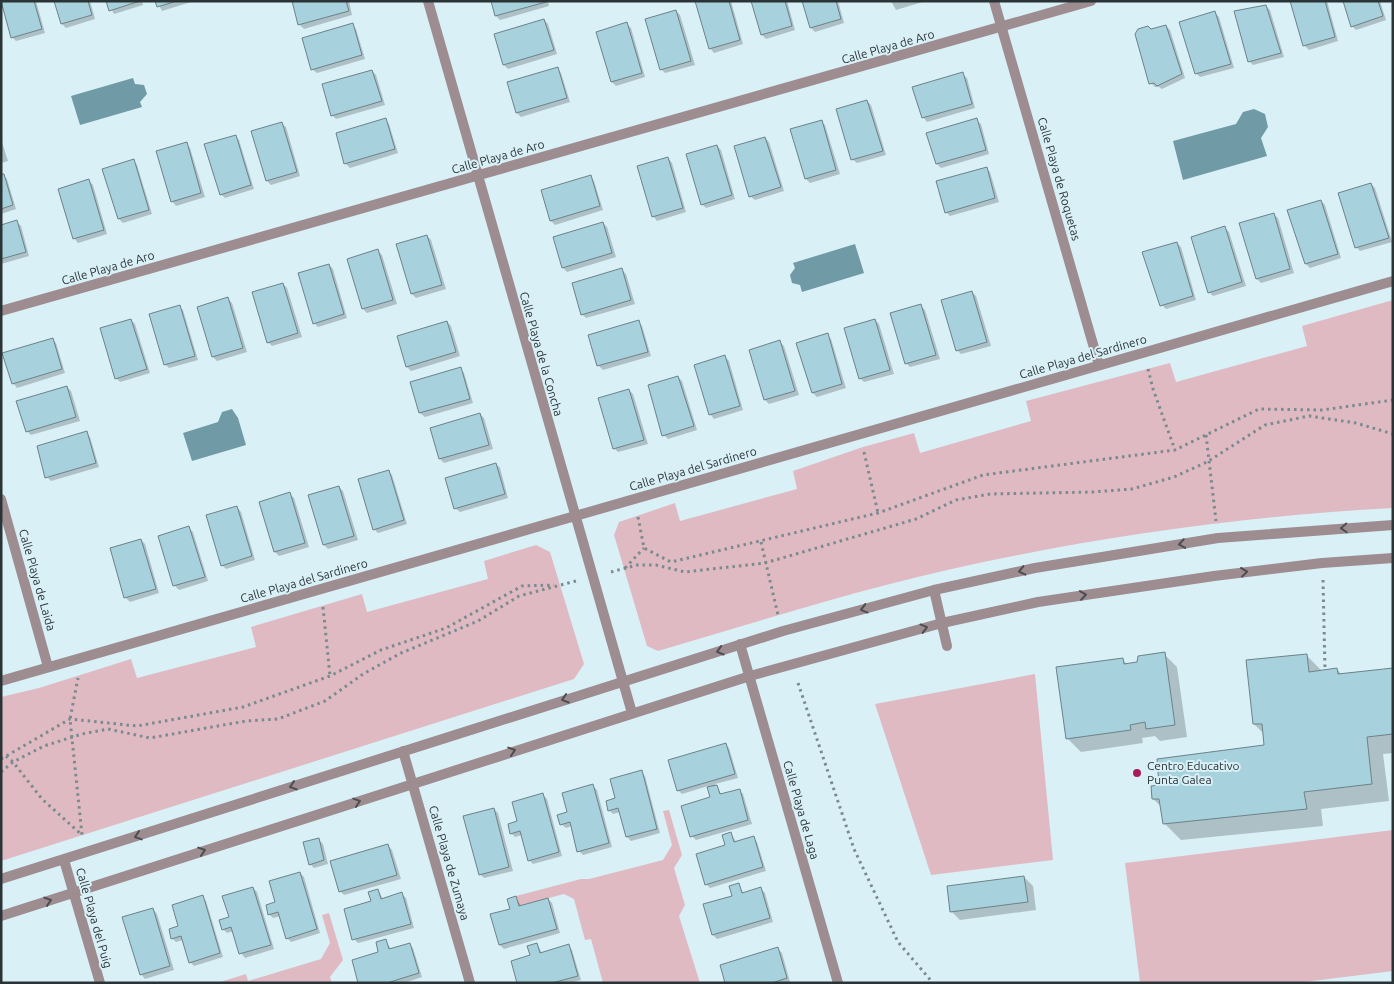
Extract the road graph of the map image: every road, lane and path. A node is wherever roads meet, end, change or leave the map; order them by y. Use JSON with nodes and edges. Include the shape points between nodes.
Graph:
{"nodes":[{"id":1,"x":428,"y":1,"type":"edge"},
{"id":2,"x":994,"y":1,"type":"edge"},
{"id":3,"x":1091,"y":1,"type":"edge"},
{"id":4,"x":1001,"y":27,"type":"junction"},
{"id":5,"x":477,"y":176,"type":"junction"},
{"id":6,"x":1393,"y":282,"type":"edge"},
{"id":7,"x":1,"y":311,"type":"edge"},
{"id":8,"x":1099,"y":365,"type":"junction"},
{"id":9,"x":1148,"y":369,"type":"dead end"},
{"id":10,"x":1393,"y":400,"type":"edge"},
{"id":11,"x":1393,"y":434,"type":"edge"},
{"id":12,"x":1206,"y":435,"type":"junction"},
{"id":13,"x":863,"y":447,"type":"dead end"},
{"id":14,"x":1175,"y":450,"type":"junction"},
{"id":15,"x":1207,"y":462,"type":"junction"},
{"id":16,"x":1,"y":499,"type":"edge"},
{"id":17,"x":878,"y":513,"type":"junction"},
{"id":18,"x":574,"y":516,"type":"junction"},
{"id":19,"x":638,"y":516,"type":"dead end"},
{"id":20,"x":1216,"y":524,"type":"dead end"},
{"id":21,"x":1393,"y":525,"type":"edge"},
{"id":22,"x":761,"y":542,"type":"junction"},
{"id":23,"x":644,"y":548,"type":"junction"},
{"id":24,"x":1393,"y":558,"type":"edge"},
{"id":25,"x":765,"y":563,"type":"junction"},
{"id":26,"x":624,"y":568,"type":"junction"},
{"id":27,"x":594,"y":577,"type":"junction"},
{"id":28,"x":1323,"y":577,"type":"dead end"},
{"id":29,"x":559,"y":585,"type":"junction"},
{"id":30,"x":934,"y":590,"type":"junction"},
{"id":31,"x":323,"y":607,"type":"dead end"},
{"id":32,"x":779,"y":615,"type":"dead end"},
{"id":33,"x":942,"y":623,"type":"junction"},
{"id":34,"x":740,"y":644,"type":"junction"},
{"id":35,"x":947,"y":646,"type":"dead end"},
{"id":36,"x":48,"y":667,"type":"junction"},
{"id":37,"x":1325,"y":670,"type":"dead end"},
{"id":38,"x":330,"y":676,"type":"junction"},
{"id":39,"x":750,"y":676,"type":"junction"},
{"id":40,"x":78,"y":677,"type":"dead end"},
{"id":41,"x":797,"y":680,"type":"dead end"},
{"id":42,"x":1,"y":681,"type":"edge"},
{"id":43,"x":622,"y":681,"type":"junction"},
{"id":44,"x":632,"y":713,"type":"junction"},
{"id":45,"x":70,"y":719,"type":"junction"},
{"id":46,"x":71,"y":737,"type":"junction"},
{"id":47,"x":403,"y":751,"type":"junction"},
{"id":48,"x":6,"y":756,"type":"junction"},
{"id":49,"x":1,"y":759,"type":"edge"},
{"id":50,"x":13,"y":762,"type":"junction"},
{"id":51,"x":1,"y":772,"type":"edge"},
{"id":52,"x":413,"y":784,"type":"junction"},
{"id":53,"x":64,"y":860,"type":"junction"},
{"id":54,"x":1,"y":879,"type":"edge"},
{"id":55,"x":74,"y":892,"type":"junction"},
{"id":56,"x":1,"y":916,"type":"edge"},
{"id":57,"x":100,"y":983,"type":"edge"},
{"id":58,"x":470,"y":983,"type":"edge"},
{"id":59,"x":838,"y":983,"type":"edge"},
{"id":60,"x":933,"y":983,"type":"edge"}],
"edges":[{"from":1,"to":5,"type":"street","name":"Calle Playa de la Concha"},
{"from":2,"to":4,"type":"street","name":"Calle Playa de Roquetas"},
{"from":3,"to":4,"type":"street","name":"Calle Playa de Aro"},
{"from":4,"to":5,"type":"street","name":"Calle Playa de Aro"},
{"from":4,"to":8,"type":"street","name":"Calle Playa de Roquetas"},
{"from":5,"to":7,"type":"street","name":"Calle Playa de Aro"},
{"from":5,"to":18,"type":"street","name":"Calle Playa de la Concha"},
{"from":6,"to":8,"type":"street","name":"Calle Playa del Sardinero"},
{"from":8,"to":18,"type":"street","name":"Calle Playa del Sardinero"},
{"from":9,"to":14,"type":"path"},
{"from":10,"to":12,"type":"path","via":[[1322,410],[1259,409]]},
{"from":11,"to":15,"type":"path","via":[[1356,423],[1309,416],[1265,425]]},
{"from":12,"to":14,"type":"path"},
{"from":12,"to":15,"type":"path"},
{"from":13,"to":17,"type":"path"},
{"from":14,"to":17,"type":"path","via":[[983,475]]},
{"from":15,"to":20,"type":"path"},
{"from":15,"to":25,"type":"path","via":[[1174,477],[1132,489],[990,494],[956,500],[916,519]]},
{"from":16,"to":36,"type":"street","name":"Calle Playa de Laida"},
{"from":17,"to":22,"type":"path"},
{"from":18,"to":27,"type":"street","name":"Calle Playa de la Concha"},
{"from":18,"to":36,"type":"street","name":"Calle Playa del Sardinero"},
{"from":19,"to":23,"type":"path"},
{"from":21,"to":30,"type":"street","one_way":true,"via":[[1218,538],[1035,568]]},
{"from":22,"to":23,"type":"path","via":[[671,562]]},
{"from":22,"to":25,"type":"path"},
{"from":23,"to":26,"type":"path"},
{"from":33,"to":24,"type":"street","one_way":true,"via":[[1038,602],[1214,576]]},
{"from":25,"to":26,"type":"path","via":[[685,572],[656,565]]},
{"from":25,"to":32,"type":"path"},
{"from":26,"to":27,"type":"path"},
{"from":27,"to":29,"type":"path"},
{"from":27,"to":43,"type":"street","name":"Calle Playa de la Concha"},
{"from":28,"to":37,"type":"path"},
{"from":29,"to":38,"type":"path","via":[[522,586],[446,628],[381,650]]},
{"from":29,"to":46,"type":"path","via":[[519,596],[478,621],[401,653],[325,700],[278,718],[150,738],[108,729]]},
{"from":30,"to":33,"type":"street"},
{"from":30,"to":34,"type":"street","one_way":true},
{"from":31,"to":38,"type":"path"},
{"from":33,"to":35,"type":"street"},
{"from":39,"to":33,"type":"street","one_way":true},
{"from":34,"to":39,"type":"street","name":"Calle Playa de Laga"},
{"from":34,"to":43,"type":"street","one_way":true},
{"from":36,"to":42,"type":"street","name":"Calle Playa del Sardinero"},
{"from":38,"to":45,"type":"path","via":[[243,707],[137,726]]},
{"from":39,"to":44,"type":"street"},
{"from":39,"to":59,"type":"street","name":"Calle Playa de Laga"},
{"from":40,"to":45,"type":"path"},
{"from":41,"to":60,"type":"path","via":[[854,849],[898,942]]},
{"from":43,"to":44,"type":"street","name":"Calle Playa de la Concha"},
{"from":43,"to":47,"type":"street","one_way":true},
{"from":52,"to":44,"type":"street","one_way":true},
{"from":45,"to":46,"type":"path"},
{"from":45,"to":48,"type":"path"},
{"from":46,"to":50,"type":"path"},
{"from":46,"to":50,"type":"path","via":[[82,835],[42,799]]},
{"from":47,"to":52,"type":"street","name":"Calle Playa de Zumaya"},
{"from":47,"to":53,"type":"street","one_way":true},
{"from":48,"to":49,"type":"path"},
{"from":48,"to":50,"type":"path"},
{"from":50,"to":51,"type":"path"},
{"from":55,"to":52,"type":"street","one_way":true},
{"from":52,"to":58,"type":"street","name":"Calle Playa de Zumaya"},
{"from":53,"to":54,"type":"street"},
{"from":53,"to":55,"type":"street","name":"Calle Playa del Puig"},
{"from":56,"to":55,"type":"street","one_way":true},
{"from":55,"to":57,"type":"street","name":"Calle Playa del Puig"}]}
